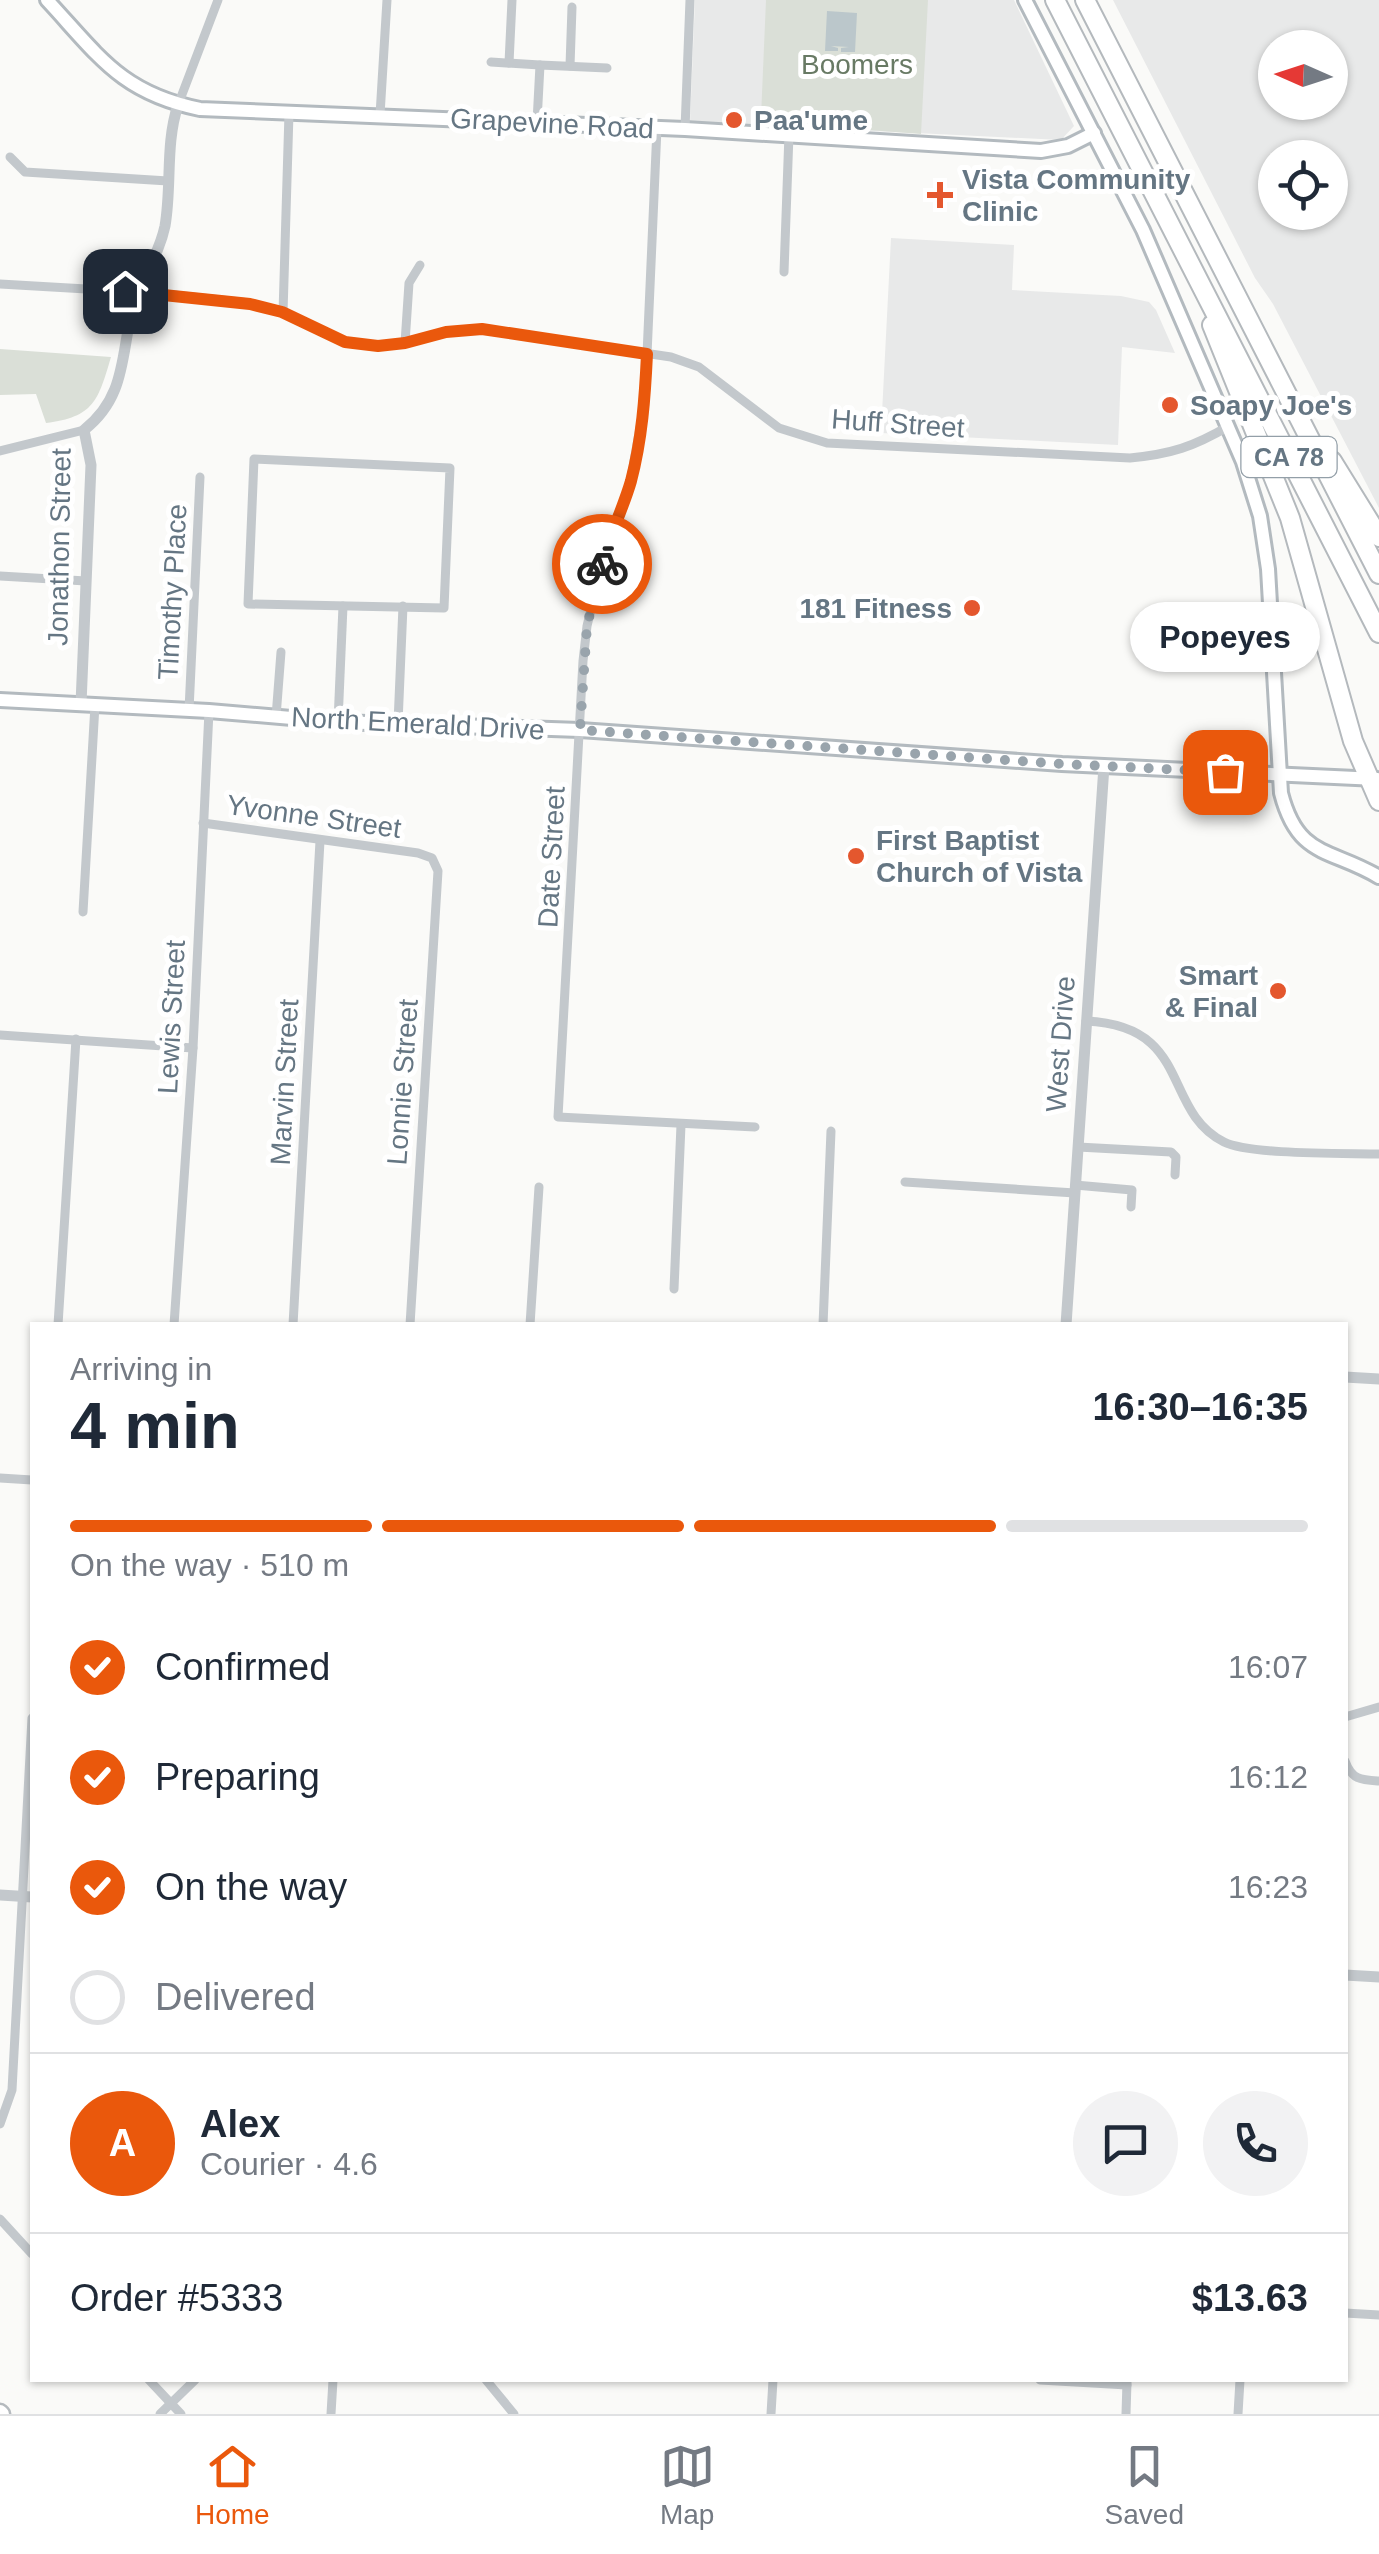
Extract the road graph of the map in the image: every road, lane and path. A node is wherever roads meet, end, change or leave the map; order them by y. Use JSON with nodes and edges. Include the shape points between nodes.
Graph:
{"nodes":[{"id":1,"x":47,"y":0,"type":"edge"},
{"id":2,"x":218,"y":0,"type":"edge"},
{"id":3,"x":387,"y":0,"type":"edge"},
{"id":4,"x":512,"y":0,"type":"edge"},
{"id":5,"x":690,"y":0,"type":"edge"},
{"id":6,"x":1025,"y":0,"type":"edge"},
{"id":7,"x":1054,"y":0,"type":"edge"},
{"id":8,"x":1085,"y":0,"type":"edge"},
{"id":9,"x":572,"y":7,"type":"dead end"},
{"id":10,"x":491,"y":62,"type":"dead end"},
{"id":11,"x":509,"y":63,"type":"junction"},
{"id":12,"x":540,"y":65,"type":"junction"},
{"id":13,"x":570,"y":66,"type":"junction"},
{"id":14,"x":607,"y":68,"type":"dead end"},
{"id":15,"x":178,"y":104,"type":"junction"},
{"id":16,"x":290,"y":113,"type":"junction"},
{"id":17,"x":380,"y":115,"type":"junction"},
{"id":18,"x":537,"y":122,"type":"junction"},
{"id":19,"x":658,"y":128,"type":"junction"},
{"id":20,"x":685,"y":129,"type":"junction"},
{"id":21,"x":789,"y":134,"type":"junction"},
{"id":22,"x":1094,"y":134,"type":"junction"},
{"id":23,"x":10,"y":157,"type":"dead end"},
{"id":24,"x":168,"y":181,"type":"junction"},
{"id":25,"x":420,"y":265,"type":"dead end"},
{"id":26,"x":784,"y":272,"type":"dead end"},
{"id":27,"x":1198,"y":281,"type":"junction"},
{"id":28,"x":0,"y":284,"type":"edge"},
{"id":29,"x":138,"y":292,"type":"junction"},
{"id":30,"x":282,"y":312,"type":"junction"},
{"id":31,"x":405,"y":343,"type":"junction"},
{"id":32,"x":1266,"y":352,"type":"junction"},
{"id":33,"x":647,"y":354,"type":"junction"},
{"id":34,"x":1229,"y":426,"type":"junction"},
{"id":35,"x":84,"y":430,"type":"junction"},
{"id":36,"x":0,"y":451,"type":"edge"},
{"id":37,"x":200,"y":477,"type":"dead end"},
{"id":38,"x":1379,"y":537,"type":"edge"},
{"id":39,"x":1379,"y":574,"type":"edge"},
{"id":40,"x":0,"y":576,"type":"edge"},
{"id":41,"x":86,"y":581,"type":"junction"},
{"id":42,"x":343,"y":606,"type":"junction"},
{"id":43,"x":403,"y":606,"type":"junction"},
{"id":44,"x":1379,"y":633,"type":"edge"},
{"id":45,"x":280,"y":652,"type":"dead end"},
{"id":46,"x":0,"y":700,"type":"edge"},
{"id":47,"x":88,"y":704,"type":"junction"},
{"id":48,"x":189,"y":710,"type":"junction"},
{"id":49,"x":209,"y":711,"type":"junction"},
{"id":50,"x":276,"y":716,"type":"junction"},
{"id":51,"x":338,"y":722,"type":"junction"},
{"id":52,"x":398,"y":723,"type":"junction"},
{"id":53,"x":580,"y":730,"type":"junction"},
{"id":54,"x":1104,"y":766,"type":"junction"},
{"id":55,"x":1280,"y":774,"type":"junction"},
{"id":56,"x":1374,"y":779,"type":"edge"},
{"id":57,"x":1379,"y":801,"type":"edge"},
{"id":58,"x":203,"y":823,"type":"junction"},
{"id":59,"x":320,"y":840,"type":"junction"},
{"id":60,"x":418,"y":853,"type":"joint"},
{"id":61,"x":1379,"y":878,"type":"edge"},
{"id":62,"x":83,"y":912,"type":"dead end"},
{"id":63,"x":1086,"y":1021,"type":"junction"},
{"id":64,"x":0,"y":1035,"type":"edge"},
{"id":65,"x":76,"y":1039,"type":"junction"},
{"id":66,"x":193,"y":1048,"type":"junction"},
{"id":67,"x":681,"y":1125,"type":"junction"},
{"id":68,"x":755,"y":1127,"type":"dead end"},
{"id":69,"x":831,"y":1131,"type":"dead end"},
{"id":70,"x":1078,"y":1146,"type":"junction"},
{"id":71,"x":1379,"y":1154,"type":"edge"},
{"id":72,"x":1175,"y":1175,"type":"dead end"},
{"id":73,"x":905,"y":1182,"type":"dead end"},
{"id":74,"x":540,"y":1187,"type":"dead end"},
{"id":75,"x":1075,"y":1189,"type":"junction"},
{"id":76,"x":1131,"y":1207,"type":"dead end"},
{"id":77,"x":674,"y":1288,"type":"dead end"},
{"id":78,"x":58,"y":1322,"type":"edge"},
{"id":79,"x":174,"y":1322,"type":"edge"},
{"id":80,"x":293,"y":1322,"type":"edge"},
{"id":81,"x":410,"y":1322,"type":"edge"},
{"id":82,"x":530,"y":1322,"type":"edge"},
{"id":83,"x":823,"y":1322,"type":"edge"},
{"id":84,"x":1066,"y":1322,"type":"edge"},
{"id":85,"x":1348,"y":1376,"type":"edge"},
{"id":86,"x":1379,"y":1378,"type":"edge"},
{"id":87,"x":0,"y":1478,"type":"edge"},
{"id":88,"x":30,"y":1480,"type":"edge"},
{"id":89,"x":1379,"y":1707,"type":"edge"},
{"id":90,"x":1348,"y":1717,"type":"edge"},
{"id":91,"x":1348,"y":1768,"type":"edge"},
{"id":92,"x":1379,"y":1781,"type":"edge"},
{"id":93,"x":30,"y":1789,"type":"edge"},
{"id":94,"x":0,"y":1894,"type":"edge"},
{"id":95,"x":27,"y":1896,"type":"edge"},
{"id":96,"x":1348,"y":1975,"type":"edge"},
{"id":97,"x":1379,"y":1976,"type":"edge"},
{"id":98,"x":0,"y":2124,"type":"edge"},
{"id":99,"x":0,"y":2219,"type":"edge"},
{"id":100,"x":30,"y":2252,"type":"edge"},
{"id":101,"x":1348,"y":2312,"type":"edge"},
{"id":102,"x":1379,"y":2315,"type":"edge"},
{"id":103,"x":151,"y":2382,"type":"edge"},
{"id":104,"x":193,"y":2382,"type":"edge"},
{"id":105,"x":333,"y":2382,"type":"edge"},
{"id":106,"x":488,"y":2382,"type":"edge"},
{"id":107,"x":772,"y":2382,"type":"edge"},
{"id":108,"x":1098,"y":2382,"type":"edge"},
{"id":109,"x":1240,"y":2382,"type":"edge"},
{"id":110,"x":1127,"y":2383,"type":"edge"},
{"id":111,"x":171,"y":2404,"type":"junction"},
{"id":112,"x":160,"y":2414,"type":"edge"},
{"id":113,"x":181,"y":2414,"type":"edge"},
{"id":114,"x":331,"y":2414,"type":"edge"},
{"id":115,"x":514,"y":2414,"type":"edge"},
{"id":116,"x":771,"y":2414,"type":"edge"},
{"id":117,"x":1126,"y":2414,"type":"edge"},
{"id":118,"x":1238,"y":2414,"type":"edge"}],
"edges":[{"from":1,"to":15,"type":"main road","name":"Grapevine Road","via":[[112,71]]},
{"from":2,"to":15,"type":"street","name":"Jonathon Street"},
{"from":3,"to":17,"type":"street"},
{"from":4,"to":11,"type":"street"},
{"from":5,"to":20,"type":"street"},
{"from":6,"to":22,"type":"main road"},
{"from":7,"to":27,"type":"highway","number":"CA 78"},
{"from":8,"to":32,"type":"highway","number":"CA 78"},
{"from":9,"to":13,"type":"street"},
{"from":10,"to":11,"type":"street"},
{"from":11,"to":12,"type":"street"},
{"from":12,"to":13,"type":"street"},
{"from":12,"to":18,"type":"street"},
{"from":13,"to":14,"type":"street"},
{"from":15,"to":16,"type":"main road","name":"Grapevine Road"},
{"from":15,"to":24,"type":"street","name":"Jonathon Street"},
{"from":16,"to":17,"type":"main road","name":"Grapevine Road"},
{"from":16,"to":30,"type":"street"},
{"from":17,"to":18,"type":"main road","name":"Grapevine Road"},
{"from":18,"to":19,"type":"main road","name":"Grapevine Road"},
{"from":19,"to":20,"type":"main road","name":"Grapevine Road"},
{"from":19,"to":33,"type":"street","name":"Date Street"},
{"from":20,"to":21,"type":"main road","name":"Grapevine Road"},
{"from":21,"to":22,"type":"main road","name":"Grapevine Road","via":[[1042,151]]},
{"from":21,"to":26,"type":"street"},
{"from":22,"to":34,"type":"main road"},
{"from":23,"to":24,"type":"street","via":[[25,172]]},
{"from":24,"to":29,"type":"street","name":"Jonathon Street","via":[[161,241]]},
{"from":25,"to":31,"type":"street","via":[[408,283]]},
{"from":27,"to":44,"type":"highway","number":"CA 78"},
{"from":27,"to":56,"type":"highway","via":[[1290,518],[1353,741]]},
{"from":28,"to":29,"type":"street","name":"Huff Street"},
{"from":29,"to":30,"type":"street","name":"Huff Street"},
{"from":29,"to":35,"type":"street","name":"Jonathon Street","via":[[120,381]]},
{"from":30,"to":31,"type":"street","name":"Huff Street","via":[[345,342]]},
{"from":31,"to":33,"type":"street","name":"Huff Street","via":[[482,329]]},
{"from":32,"to":38,"type":"highway"},
{"from":32,"to":39,"type":"highway","number":"CA 78"},
{"from":33,"to":34,"type":"street","name":"Huff Street","via":[[698,367],[778,428],[827,443],[1130,458],[1196,446]]},
{"from":33,"to":53,"type":"street","name":"Date Street","via":[[638,447],[587,626]]},
{"from":34,"to":55,"type":"main road","via":[[1260,516],[1268,569]]},
{"from":35,"to":36,"type":"street"},
{"from":35,"to":41,"type":"street","name":"Jonathon Street","via":[[91,465]]},
{"from":37,"to":48,"type":"street","name":"Timothy Place"},
{"from":40,"to":41,"type":"street"},
{"from":41,"to":47,"type":"street","name":"Jonathon Street"},
{"from":42,"to":43,"type":"street"},
{"from":42,"to":43,"type":"street","via":[[248,604],[254,459],[450,468],[444,608]]},
{"from":42,"to":51,"type":"street"},
{"from":43,"to":52,"type":"street"},
{"from":45,"to":50,"type":"street"},
{"from":46,"to":47,"type":"main road","name":"North Emerald Drive"},
{"from":47,"to":48,"type":"main road","name":"North Emerald Drive"},
{"from":47,"to":62,"type":"street"},
{"from":48,"to":49,"type":"main road","name":"North Emerald Drive"},
{"from":49,"to":50,"type":"main road","name":"North Emerald Drive"},
{"from":49,"to":58,"type":"street","name":"Lewis Street"},
{"from":50,"to":51,"type":"main road","name":"North Emerald Drive"},
{"from":51,"to":52,"type":"main road","name":"North Emerald Drive"},
{"from":52,"to":53,"type":"main road","name":"North Emerald Drive"},
{"from":53,"to":54,"type":"main road","name":"North Emerald Drive"},
{"from":53,"to":67,"type":"street","name":"Date Street","via":[[558,1116]]},
{"from":54,"to":55,"type":"main road","name":"North Emerald Drive"},
{"from":54,"to":63,"type":"street","name":"West Drive"},
{"from":55,"to":56,"type":"main road","name":"North Emerald Drive"},
{"from":55,"to":61,"type":"main road","via":[[1285,809],[1301,838]]},
{"from":56,"to":57,"type":"highway"},
{"from":58,"to":59,"type":"street","name":"Yvonne Street"},
{"from":58,"to":66,"type":"street","name":"Lewis Street"},
{"from":59,"to":60,"type":"street","name":"Yvonne Street"},
{"from":59,"to":80,"type":"street","name":"Marvin Street"},
{"from":60,"to":81,"type":"street","name":"Lonnie Street","via":[[432,858],[438,871]]},
{"from":63,"to":70,"type":"street","name":"West Drive"},
{"from":63,"to":71,"type":"street","via":[[1130,1029],[1148,1041],[1173,1069],[1194,1114],[1224,1142]]},
{"from":64,"to":65,"type":"street"},
{"from":65,"to":66,"type":"street"},
{"from":65,"to":78,"type":"street"},
{"from":66,"to":79,"type":"street","name":"Lewis Street"},
{"from":67,"to":68,"type":"street"},
{"from":67,"to":77,"type":"street"},
{"from":69,"to":83,"type":"street"},
{"from":70,"to":72,"type":"street","via":[[1171,1152]]},
{"from":70,"to":75,"type":"street","name":"West Drive"},
{"from":73,"to":75,"type":"street"},
{"from":74,"to":82,"type":"street"},
{"from":75,"to":76,"type":"street","via":[[1132,1190]]},
{"from":75,"to":84,"type":"street","name":"West Drive"},
{"from":85,"to":86,"type":"street"},
{"from":87,"to":88,"type":"street"},
{"from":89,"to":90,"type":"street"},
{"from":91,"to":92,"type":"street","via":[[1358,1780]]},
{"from":93,"to":95,"type":"street"},
{"from":94,"to":95,"type":"street"},
{"from":95,"to":98,"type":"street","via":[[12,2090]]},
{"from":96,"to":97,"type":"street"},
{"from":99,"to":100,"type":"street"},
{"from":101,"to":102,"type":"street"},
{"from":103,"to":111,"type":"street"},
{"from":104,"to":111,"type":"street"},
{"from":105,"to":114,"type":"street"},
{"from":106,"to":115,"type":"street"},
{"from":107,"to":116,"type":"street"},
{"from":108,"to":110,"type":"street"},
{"from":109,"to":118,"type":"street"},
{"from":110,"to":117,"type":"street"},
{"from":111,"to":112,"type":"street"},
{"from":111,"to":113,"type":"street"}]}
